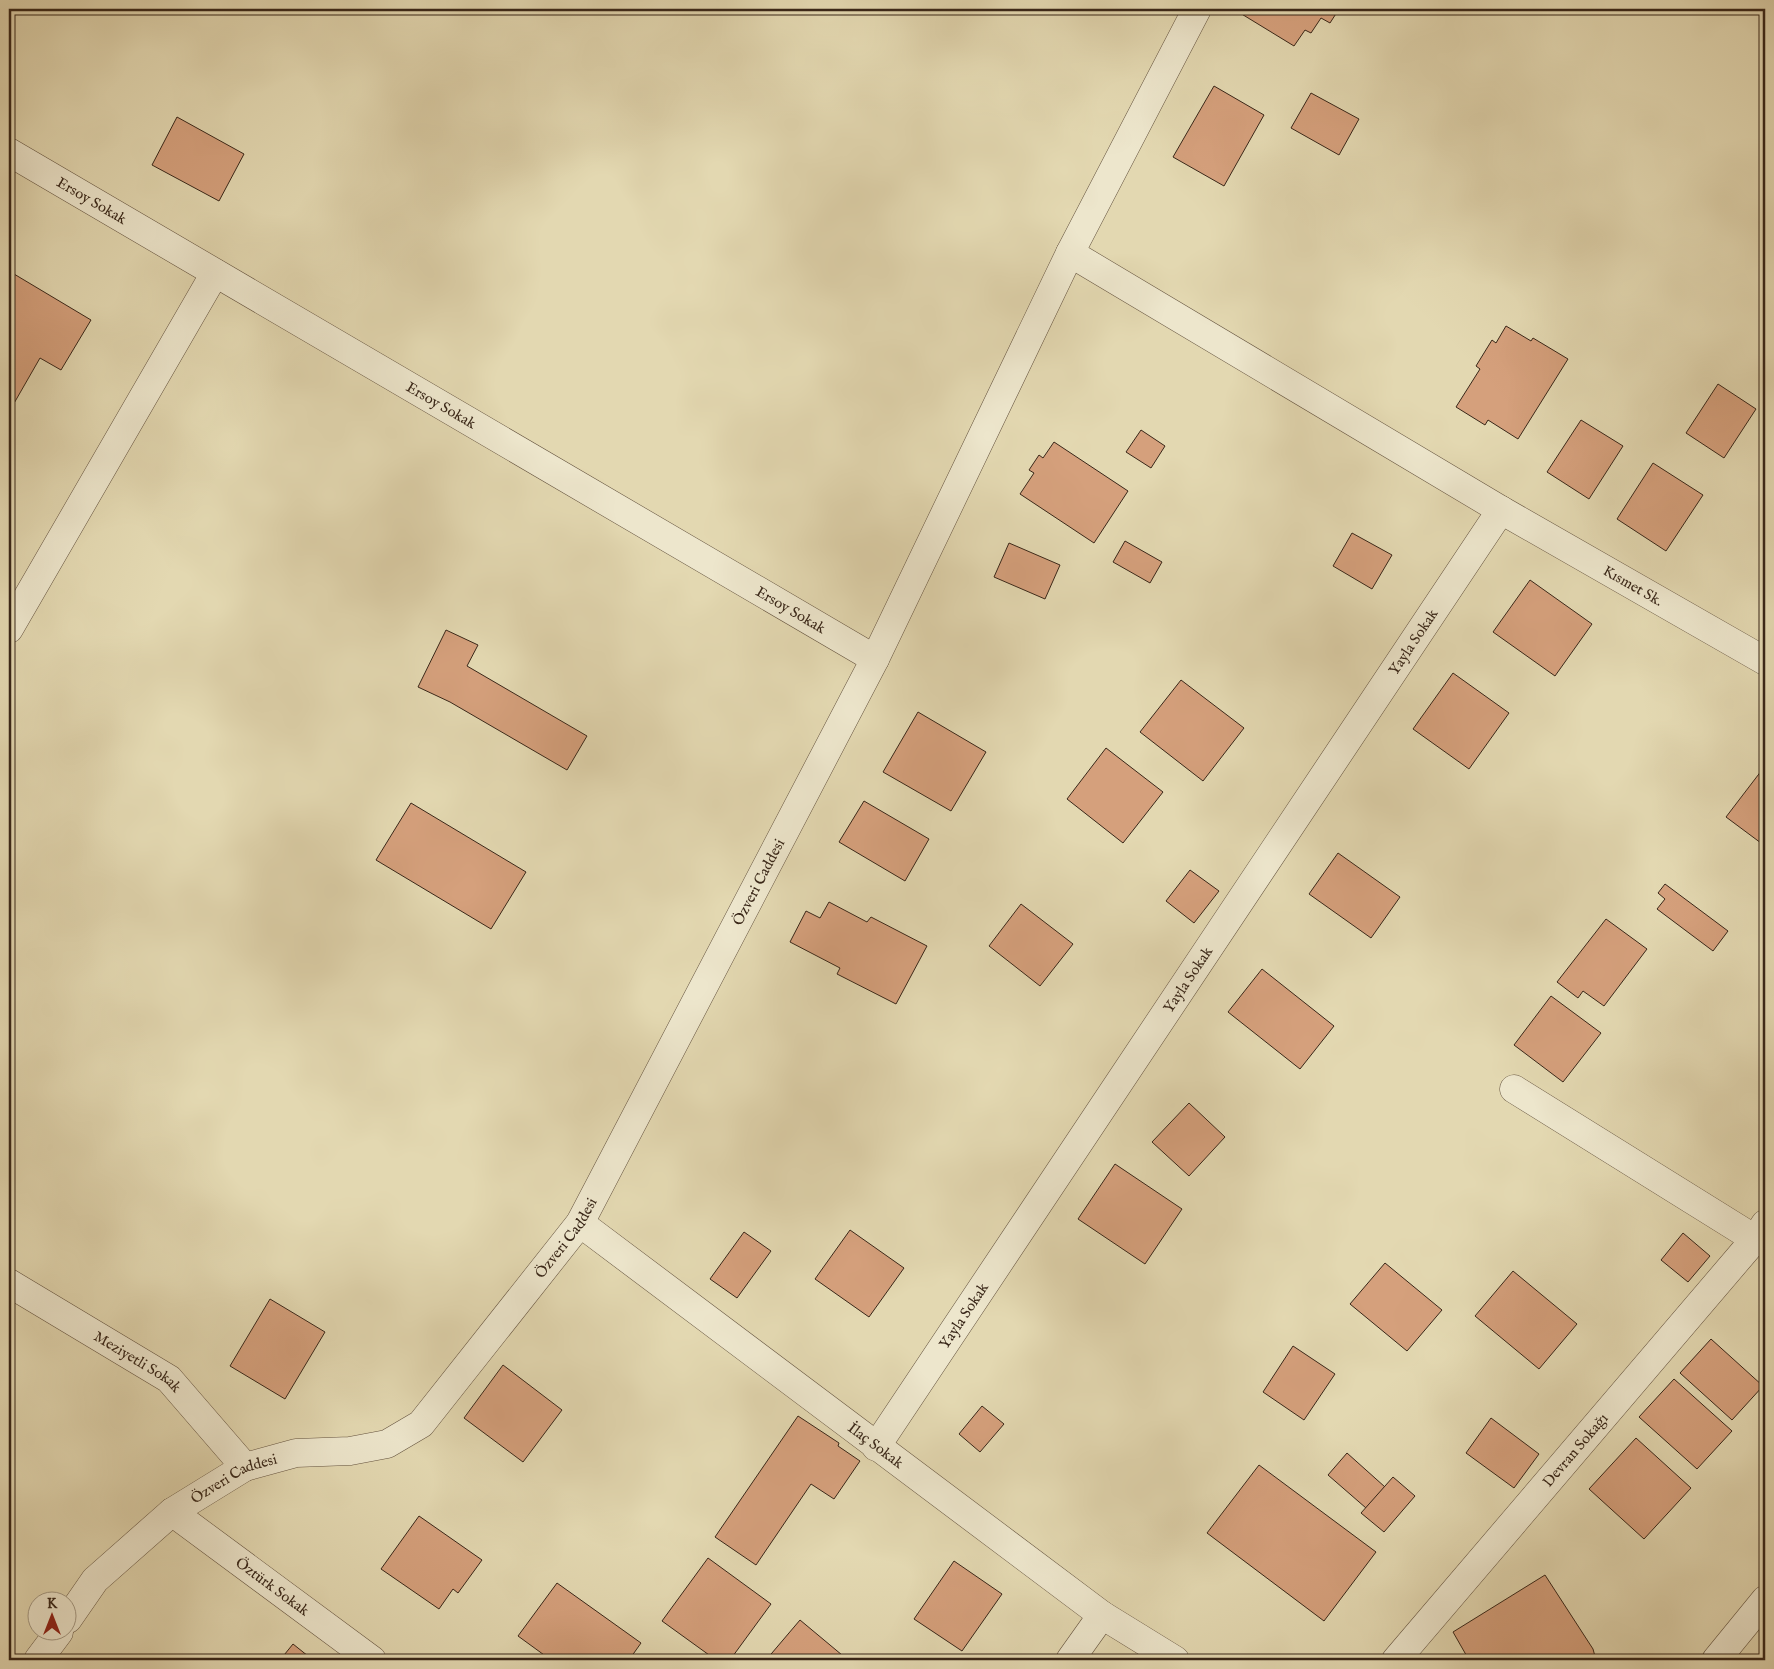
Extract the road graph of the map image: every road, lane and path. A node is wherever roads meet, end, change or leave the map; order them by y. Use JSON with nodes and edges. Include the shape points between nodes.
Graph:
{"nodes":[{"id":1,"x":1197,"y":9,"type":"edge"},
{"id":2,"x":9,"y":152,"type":"edge"},
{"id":3,"x":1070,"y":253,"type":"junction"},
{"id":4,"x":216,"y":273,"type":"junction"},
{"id":5,"x":1501,"y":510,"type":"junction"},
{"id":6,"x":9,"y":629,"type":"edge"},
{"id":7,"x":875,"y":659,"type":"junction"},
{"id":8,"x":1765,"y":661,"type":"edge"},
{"id":9,"x":1514,"y":1089,"type":"dead end"},
{"id":10,"x":580,"y":1223,"type":"junction"},
{"id":11,"x":1760,"y":1232,"type":"edge"},
{"id":12,"x":9,"y":1283,"type":"edge"},
{"id":13,"x":876,"y":1447,"type":"junction"},
{"id":14,"x":245,"y":1467,"type":"junction"},
{"id":15,"x":172,"y":1512,"type":"junction"},
{"id":16,"x":1765,"y":1600,"type":"edge"},
{"id":17,"x":78,"y":1605,"type":"edge"},
{"id":18,"x":1102,"y":1615,"type":"junction"},
{"id":19,"x":52,"y":1642,"type":"edge"},
{"id":20,"x":38,"y":1660,"type":"edge"},
{"id":21,"x":372,"y":1660,"type":"edge"},
{"id":22,"x":1070,"y":1660,"type":"edge"},
{"id":23,"x":1175,"y":1660,"type":"edge"},
{"id":24,"x":1396,"y":1660,"type":"edge"},
{"id":25,"x":1716,"y":1660,"type":"edge"}],
"edges":[{"from":1,"to":3,"type":"street","name":"Özveri Caddesi"},
{"from":2,"to":4,"type":"street","name":"Ersoy Sokak"},
{"from":3,"to":5,"type":"street","name":"Kısmet Sk."},
{"from":3,"to":7,"type":"street","name":"Özveri Caddesi"},
{"from":4,"to":6,"type":"street"},
{"from":4,"to":7,"type":"street","name":"Ersoy Sokak"},
{"from":5,"to":8,"type":"street","name":"Kısmet Sk."},
{"from":5,"to":13,"type":"street","name":"Yayla Sokak"},
{"from":7,"to":10,"type":"street","name":"Özveri Caddesi"},
{"from":9,"to":11,"type":"street"},
{"from":10,"to":13,"type":"street","name":"İlaç Sokak"},
{"from":10,"to":14,"type":"street","name":"Özveri Caddesi","via":[[421,1424],[387,1444],[350,1451],[296,1453]]},
{"from":11,"to":24,"type":"street","name":"Devran Sokağı"},
{"from":12,"to":14,"type":"street","name":"Meziyetli Sokak","via":[[169,1379]]},
{"from":13,"to":18,"type":"street","name":"İlaç Sokak"},
{"from":14,"to":15,"type":"street","name":"Özveri Caddesi"},
{"from":15,"to":17,"type":"street","name":"Özveri Caddesi","via":[[95,1580]]},
{"from":15,"to":21,"type":"street","name":"Öztürk Sokak"},
{"from":16,"to":25,"type":"street"},
{"from":18,"to":22,"type":"street"},
{"from":18,"to":23,"type":"street","name":"İlaç Sokak"},
{"from":19,"to":20,"type":"street"}]}
